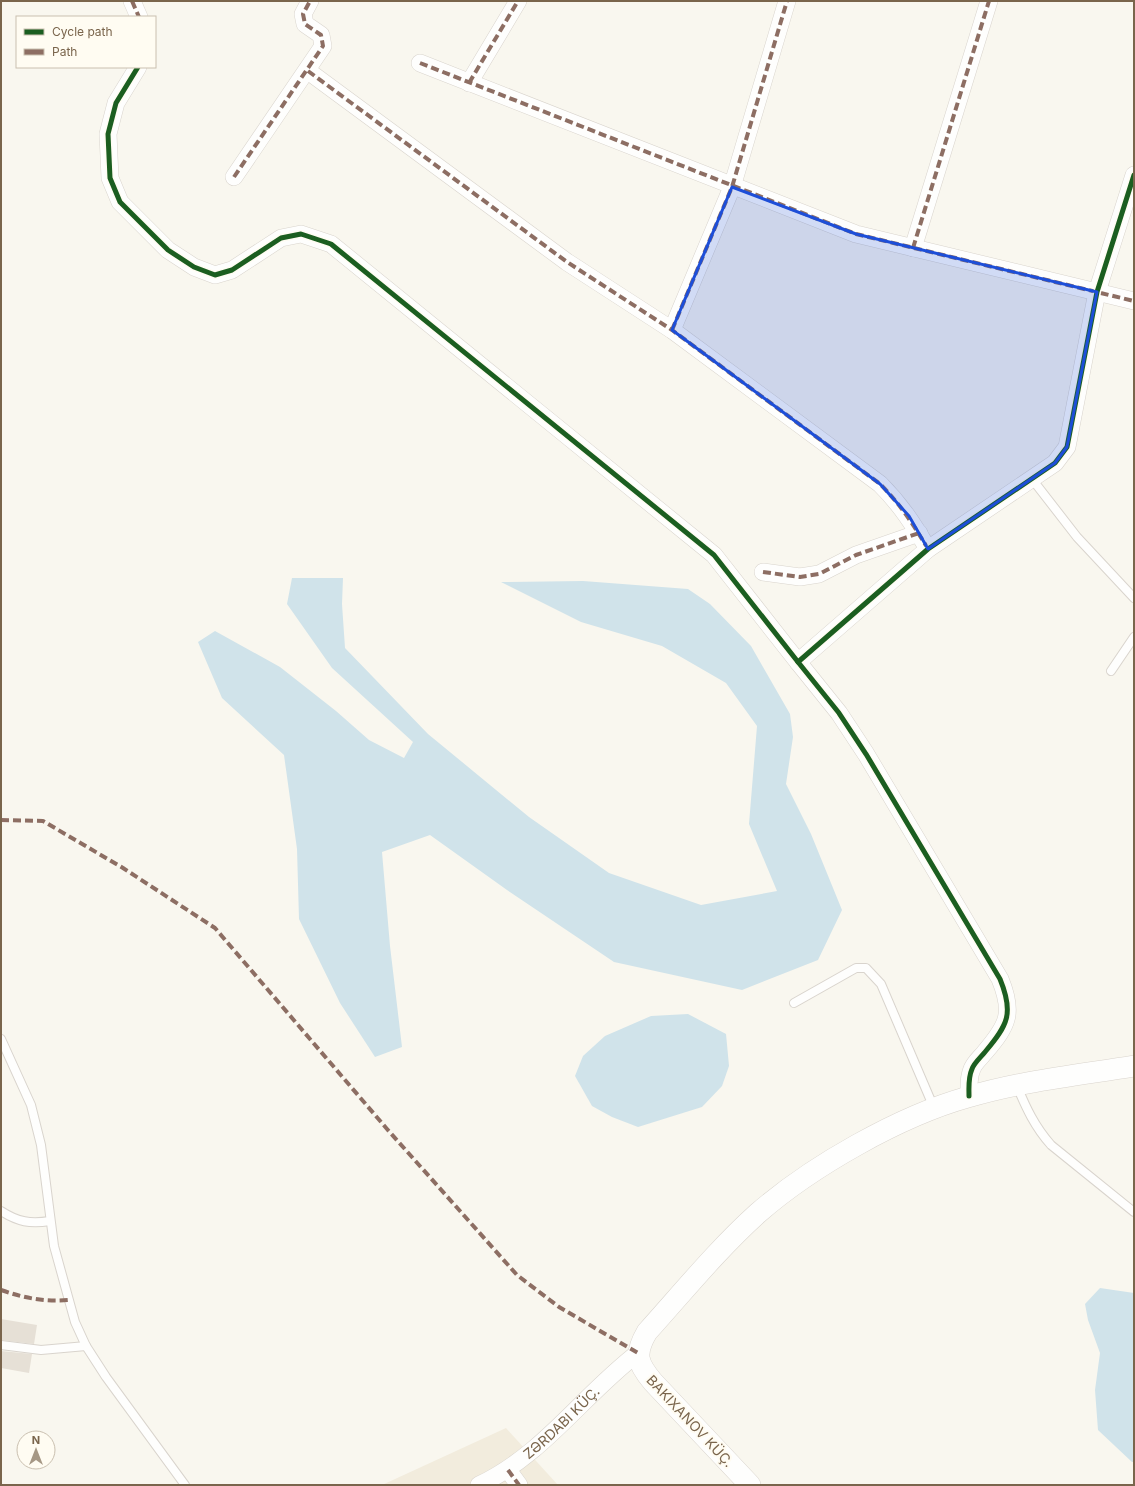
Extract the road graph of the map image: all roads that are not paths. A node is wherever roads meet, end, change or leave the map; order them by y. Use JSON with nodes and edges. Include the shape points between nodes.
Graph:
{"nodes":[{"id":1,"x":132,"y":1,"type":"edge"},
{"id":2,"x":310,"y":1,"type":"edge"},
{"id":3,"x":518,"y":1,"type":"edge"},
{"id":4,"x":787,"y":1,"type":"edge"},
{"id":5,"x":989,"y":1,"type":"edge"},
{"id":6,"x":139,"y":16,"type":"edge"},
{"id":7,"x":420,"y":63,"type":"dead end"},
{"id":8,"x":137,"y":68,"type":"edge"},
{"id":9,"x":308,"y":71,"type":"junction"},
{"id":10,"x":469,"y":83,"type":"junction"},
{"id":11,"x":1134,"y":175,"type":"edge"},
{"id":12,"x":234,"y":177,"type":"dead end"},
{"id":13,"x":732,"y":187,"type":"junction"},
{"id":14,"x":913,"y":248,"type":"junction"},
{"id":15,"x":1098,"y":292,"type":"junction"},
{"id":16,"x":1134,"y":301,"type":"edge"},
{"id":17,"x":672,"y":330,"type":"junction"},
{"id":18,"x":1032,"y":479,"type":"junction"},
{"id":19,"x":919,"y":534,"type":"junction"},
{"id":20,"x":928,"y":549,"type":"junction"},
{"id":21,"x":762,"y":572,"type":"dead end"},
{"id":22,"x":1134,"y":598,"type":"edge"},
{"id":23,"x":1134,"y":637,"type":"edge"},
{"id":24,"x":798,"y":662,"type":"junction"},
{"id":25,"x":1111,"y":670,"type":"dead end"},
{"id":26,"x":794,"y":1003,"type":"dead end"},
{"id":27,"x":1,"y":1039,"type":"edge"},
{"id":28,"x":1134,"y":1066,"type":"edge"},
{"id":29,"x":1017,"y":1086,"type":"junction"},
{"id":30,"x":969,"y":1096,"type":"junction"},
{"id":31,"x":934,"y":1108,"type":"junction"},
{"id":32,"x":1,"y":1211,"type":"edge"},
{"id":33,"x":1134,"y":1212,"type":"edge"},
{"id":34,"x":50,"y":1221,"type":"junction"},
{"id":35,"x":1,"y":1345,"type":"edge"},
{"id":36,"x":86,"y":1346,"type":"junction"},
{"id":37,"x":638,"y":1353,"type":"junction"},
{"id":38,"x":508,"y":1470,"type":"junction"},
{"id":39,"x":185,"y":1485,"type":"edge"},
{"id":40,"x":479,"y":1485,"type":"edge"},
{"id":41,"x":518,"y":1485,"type":"edge"},
{"id":42,"x":750,"y":1485,"type":"edge"}],
"edges":[{"from":1,"to":6,"type":"street"},
{"from":2,"to":9,"type":"street","via":[[303,14],[306,24],[321,35],[323,46]]},
{"from":3,"to":10,"type":"street"},
{"from":4,"to":13,"type":"street"},
{"from":5,"to":14,"type":"street"},
{"from":7,"to":10,"type":"street"},
{"from":8,"to":24,"type":"street","via":[[116,103],[108,134],[110,178],[120,202],[168,250],[194,267],[215,274],[232,270],[281,238],[301,234],[331,244],[714,555]]},
{"from":9,"to":12,"type":"street"},
{"from":9,"to":17,"type":"street","via":[[567,262]]},
{"from":10,"to":13,"type":"street"},
{"from":11,"to":15,"type":"street"},
{"from":13,"to":14,"type":"street","via":[[856,234]]},
{"from":13,"to":17,"type":"street"},
{"from":14,"to":15,"type":"street"},
{"from":15,"to":16,"type":"street"},
{"from":15,"to":18,"type":"street","via":[[1067,447],[1055,464]]},
{"from":17,"to":19,"type":"street","via":[[880,484],[897,501]]},
{"from":18,"to":20,"type":"street"},
{"from":18,"to":22,"type":"lane","via":[[1077,537]]},
{"from":19,"to":20,"type":"street"},
{"from":19,"to":21,"type":"street","via":[[856,555],[819,574],[800,577]]},
{"from":20,"to":24,"type":"street"},
{"from":23,"to":25,"type":"lane"},
{"from":24,"to":30,"type":"street","via":[[839,713],[866,754],[1000,979],[1007,995],[1008,1017],[1003,1032],[972,1067],[968,1081]]},
{"from":26,"to":31,"type":"lane","via":[[856,968],[866,968],[881,984]]},
{"from":27,"to":34,"type":"lane","via":[[30,1105],[41,1145]]},
{"from":28,"to":29,"type":"street"},
{"from":29,"to":30,"type":"street"},
{"from":29,"to":33,"type":"lane","via":[[1029,1114],[1051,1145]]},
{"from":30,"to":31,"type":"street"},
{"from":31,"to":37,"type":"street","via":[[877,1134],[784,1192],[726,1244],[647,1332],[640,1343]]},
{"from":32,"to":34,"type":"lane","via":[[14,1219],[34,1224]]},
{"from":34,"to":36,"type":"lane","via":[[54,1246],[75,1322]]},
{"from":35,"to":36,"type":"lane","via":[[41,1350]]},
{"from":36,"to":39,"type":"lane"},
{"from":37,"to":38,"type":"street","name":"ZƏRDABI KÜÇ.","via":[[621,1366],[544,1441]]},
{"from":37,"to":42,"type":"street","via":[[641,1366],[653,1382]]},
{"from":38,"to":40,"type":"street","name":"ZƏRDABI KÜÇ."},
{"from":38,"to":41,"type":"street"}]}
